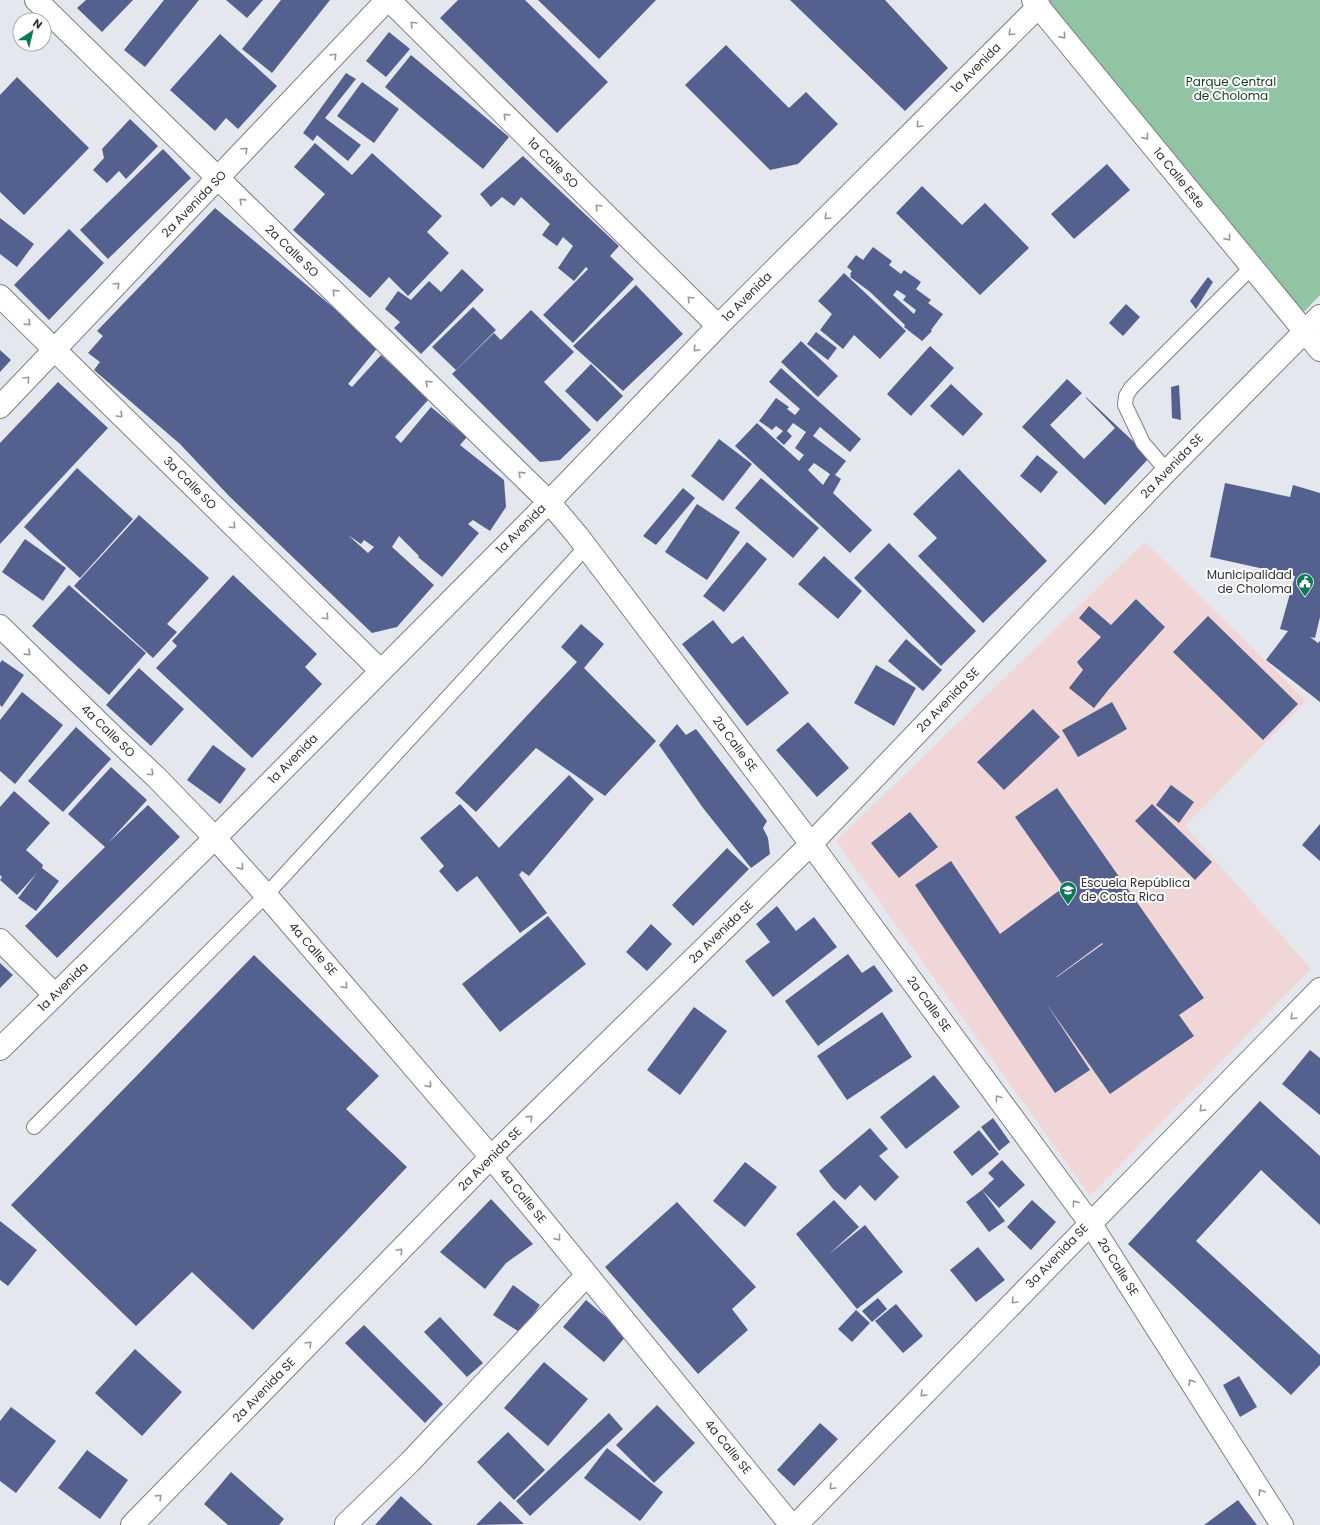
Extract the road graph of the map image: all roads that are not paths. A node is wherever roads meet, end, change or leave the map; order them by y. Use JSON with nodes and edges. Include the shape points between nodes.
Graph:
{"nodes":[{"id":1,"x":36,"y":0,"type":"edge"},
{"id":2,"x":388,"y":0,"type":"edge"},
{"id":3,"x":1036,"y":3,"type":"edge"},
{"id":4,"x":218,"y":178,"type":"junction"},
{"id":5,"x":1252,"y":267,"type":"junction"},
{"id":6,"x":0,"y":296,"type":"edge"},
{"id":7,"x":1320,"y":316,"type":"edge"},
{"id":8,"x":718,"y":326,"type":"junction"},
{"id":9,"x":1304,"y":332,"type":"junction"},
{"id":10,"x":54,"y":350,"type":"junction"},
{"id":11,"x":1320,"y":350,"type":"edge"},
{"id":12,"x":0,"y":407,"type":"edge"},
{"id":13,"x":1167,"y":471,"type":"junction"},
{"id":14,"x":549,"y":502,"type":"junction"},
{"id":15,"x":586,"y":547,"type":"junction"},
{"id":16,"x":0,"y":626,"type":"edge"},
{"id":17,"x":380,"y":670,"type":"junction"},
{"id":18,"x":216,"y":838,"type":"junction"},
{"id":19,"x":811,"y":844,"type":"junction"},
{"id":20,"x":266,"y":895,"type":"junction"},
{"id":21,"x":0,"y":940,"type":"edge"},
{"id":22,"x":1320,"y":989,"type":"edge"},
{"id":23,"x":55,"y":995,"type":"junction"},
{"id":24,"x":0,"y":1049,"type":"edge"},
{"id":25,"x":34,"y":1127,"type":"dead end"},
{"id":26,"x":491,"y":1157,"type":"junction"},
{"id":27,"x":1090,"y":1223,"type":"junction"},
{"id":28,"x":587,"y":1275,"type":"junction"},
{"id":29,"x":346,"y":1524,"type":"dead end"},
{"id":30,"x":132,"y":1525,"type":"edge"},
{"id":31,"x":791,"y":1525,"type":"edge"},
{"id":32,"x":796,"y":1525,"type":"edge"},
{"id":33,"x":1282,"y":1525,"type":"edge"}],
"edges":[{"from":1,"to":4,"type":"street","name":"2a Calle SO"},
{"from":4,"to":2,"type":"street","name":"2a Avenida SO","one_way":true},
{"from":8,"to":2,"type":"street","name":"1a Calle SO","one_way":true},
{"from":3,"to":5,"type":"street","name":"1a Calle Este","one_way":true},
{"from":3,"to":8,"type":"street","name":"1a Avenida","one_way":true},
{"from":10,"to":4,"type":"street","name":"2a Avenida SO","one_way":true},
{"from":14,"to":4,"type":"street","name":"2a Calle SO","one_way":true},
{"from":5,"to":9,"type":"street","name":"1a Calle Este"},
{"from":5,"to":13,"type":"lane","via":[[1131,388],[1126,396],[1124,405],[1143,443]]},
{"from":6,"to":10,"type":"street","name":"3a Calle SO","one_way":true},
{"from":7,"to":9,"type":"street","name":"2a Avenida SE"},
{"from":8,"to":14,"type":"street","name":"1a Avenida","one_way":true},
{"from":9,"to":11,"type":"street","name":"1a Calle Este"},
{"from":9,"to":13,"type":"street","name":"2a Avenida SE"},
{"from":12,"to":10,"type":"street","name":"2a Avenida SO","one_way":true},
{"from":10,"to":17,"type":"street","name":"3a Calle SO","one_way":true},
{"from":13,"to":19,"type":"street","name":"2a Avenida SE"},
{"from":14,"to":15,"type":"street","name":"2a Calle SE"},
{"from":14,"to":17,"type":"street","name":"1a Avenida"},
{"from":15,"to":19,"type":"street","name":"2a Calle SE"},
{"from":15,"to":20,"type":"lane"},
{"from":16,"to":18,"type":"street","name":"4a Calle SO","one_way":true},
{"from":17,"to":18,"type":"street","name":"1a Avenida"},
{"from":18,"to":20,"type":"street","name":"4a Calle SE","one_way":true},
{"from":18,"to":23,"type":"street","name":"1a Avenida"},
{"from":26,"to":19,"type":"street","name":"2a Avenida SE","one_way":true},
{"from":27,"to":19,"type":"street","name":"2a Calle SE","one_way":true},
{"from":20,"to":25,"type":"lane"},
{"from":20,"to":26,"type":"street","name":"4a Calle SE","one_way":true},
{"from":21,"to":23,"type":"street"},
{"from":22,"to":27,"type":"street","name":"3a Avenida SE","one_way":true},
{"from":23,"to":24,"type":"street","name":"1a Avenida"},
{"from":26,"to":28,"type":"street","name":"4a Calle SE","one_way":true},
{"from":30,"to":26,"type":"street","name":"2a Avenida SE","one_way":true},
{"from":27,"to":32,"type":"street","name":"3a Avenida SE","one_way":true},
{"from":33,"to":27,"type":"street","name":"2a Calle SE","one_way":true},
{"from":28,"to":29,"type":"street","via":[[410,1462]]},
{"from":28,"to":31,"type":"street","name":"4a Calle SE"}]}
